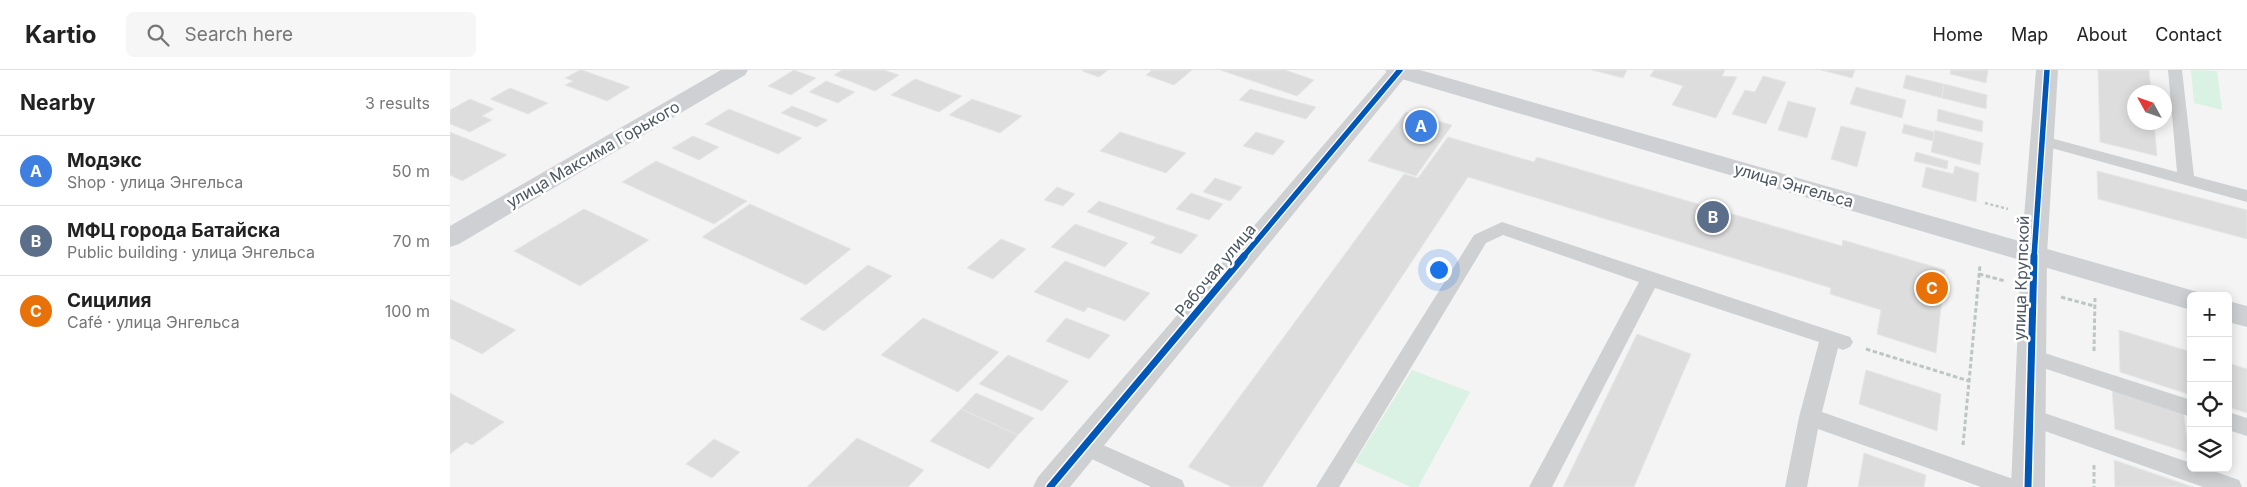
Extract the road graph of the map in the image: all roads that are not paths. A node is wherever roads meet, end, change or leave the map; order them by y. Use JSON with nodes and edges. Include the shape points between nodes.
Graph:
{"nodes":[{"id":1,"x":737,"y":70,"type":"edge"},
{"id":2,"x":1399,"y":70,"type":"edge"},
{"id":3,"x":2047,"y":70,"type":"edge"},
{"id":4,"x":2174,"y":70,"type":"edge"},
{"id":5,"x":2043,"y":141,"type":"junction"},
{"id":6,"x":2186,"y":179,"type":"junction"},
{"id":7,"x":2247,"y":196,"type":"edge"},
{"id":8,"x":450,"y":238,"type":"edge"},
{"id":9,"x":2034,"y":254,"type":"junction"},
{"id":10,"x":1650,"y":279,"type":"junction"},
{"id":11,"x":2187,"y":299,"type":"edge"},
{"id":12,"x":2232,"y":312,"type":"edge"},
{"id":13,"x":2247,"y":317,"type":"edge"},
{"id":14,"x":1837,"y":340,"type":"joint"},
{"id":15,"x":2032,"y":357,"type":"junction"},
{"id":16,"x":2187,"y":408,"type":"edge"},
{"id":17,"x":1810,"y":417,"type":"junction"},
{"id":18,"x":2030,"y":417,"type":"junction"},
{"id":19,"x":2232,"y":422,"type":"edge"},
{"id":20,"x":2247,"y":427,"type":"edge"},
{"id":21,"x":1085,"y":446,"type":"junction"},
{"id":22,"x":1050,"y":487,"type":"edge"},
{"id":23,"x":1174,"y":487,"type":"edge"},
{"id":24,"x":1327,"y":487,"type":"edge"},
{"id":25,"x":1540,"y":487,"type":"edge"},
{"id":26,"x":1796,"y":487,"type":"edge"},
{"id":27,"x":2008,"y":487,"type":"edge"},
{"id":28,"x":2028,"y":487,"type":"edge"},
{"id":29,"x":2231,"y":487,"type":"edge"}],
"edges":[{"from":1,"to":8,"type":"main road","name":"улица Максима Горького"},
{"from":2,"to":9,"type":"main road","name":"улица Энгельса"},
{"from":2,"to":21,"type":"street","name":"Рабочая улица"},
{"from":3,"to":5,"type":"street","name":"улица Крупской"},
{"from":4,"to":6,"type":"lane"},
{"from":5,"to":6,"type":"lane"},
{"from":5,"to":9,"type":"street","name":"улица Крупской"},
{"from":6,"to":7,"type":"lane"},
{"from":9,"to":11,"type":"main road","name":"улица Энгельса"},
{"from":9,"to":15,"type":"street","name":"улица Крупской"},
{"from":10,"to":14,"type":"lane"},
{"from":10,"to":24,"type":"lane","via":[[1502,228],[1480,239]]},
{"from":10,"to":25,"type":"lane"},
{"from":12,"to":13,"type":"main road"},
{"from":14,"to":17,"type":"lane"},
{"from":15,"to":16,"type":"lane"},
{"from":15,"to":18,"type":"street","name":"улица Крупской"},
{"from":17,"to":26,"type":"lane"},
{"from":17,"to":27,"type":"lane"},
{"from":18,"to":28,"type":"street","name":"улица Крупской"},
{"from":18,"to":29,"type":"lane"},
{"from":19,"to":20,"type":"lane"},
{"from":21,"to":22,"type":"street","name":"Рабочая улица"},
{"from":21,"to":23,"type":"lane"}]}
